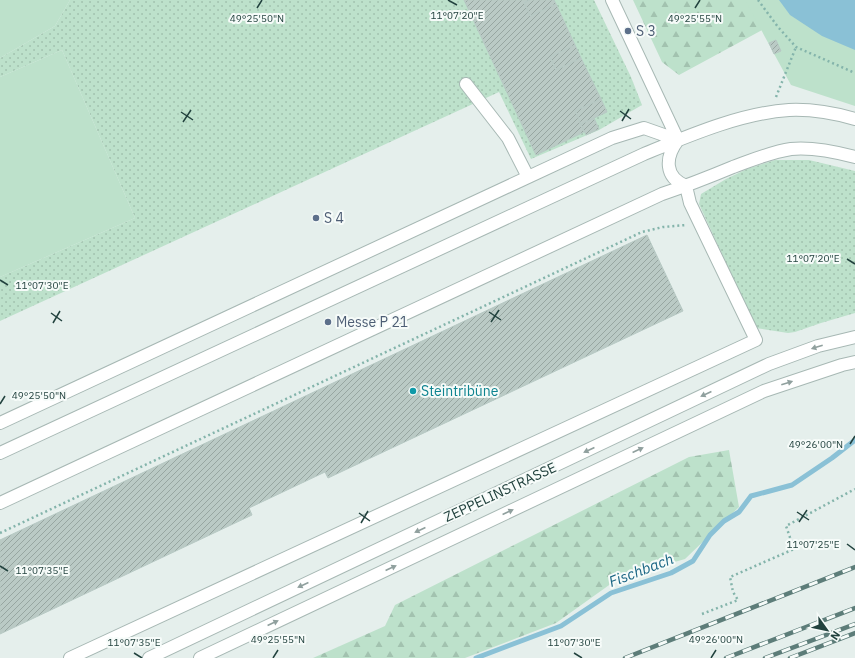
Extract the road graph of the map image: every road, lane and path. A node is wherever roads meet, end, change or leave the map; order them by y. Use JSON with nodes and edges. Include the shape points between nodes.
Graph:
{"nodes":[{"id":1,"x":612,"y":0,"type":"edge"},
{"id":2,"x":758,"y":0,"type":"edge"},
{"id":3,"x":796,"y":48,"type":"junction"},
{"id":4,"x":855,"y":73,"type":"edge"},
{"id":5,"x":466,"y":84,"type":"dead end"},
{"id":6,"x":771,"y":112,"type":"junction"},
{"id":7,"x":855,"y":119,"type":"edge"},
{"id":8,"x":678,"y":140,"type":"junction"},
{"id":9,"x":855,"y":157,"type":"edge"},
{"id":10,"x":528,"y":177,"type":"junction"},
{"id":11,"x":686,"y":186,"type":"junction"},
{"id":12,"x":699,"y":222,"type":"junction"},
{"id":13,"x":855,"y":337,"type":"edge"},
{"id":14,"x":855,"y":362,"type":"edge"},
{"id":15,"x":0,"y":423,"type":"edge"},
{"id":16,"x":0,"y":453,"type":"edge"},
{"id":17,"x":855,"y":489,"type":"edge"},
{"id":18,"x":0,"y":503,"type":"edge"},
{"id":19,"x":0,"y":533,"type":"edge"},
{"id":20,"x":702,"y":614,"type":"dead end"},
{"id":21,"x":70,"y":658,"type":"edge"},
{"id":22,"x":149,"y":658,"type":"edge"},
{"id":23,"x":200,"y":658,"type":"edge"}],
"edges":[{"from":1,"to":8,"type":"street"},
{"from":2,"to":3,"type":"path"},
{"from":3,"to":4,"type":"path"},
{"from":3,"to":6,"type":"path"},
{"from":5,"to":10,"type":"street","via":[[508,138]]},
{"from":6,"to":7,"type":"street","via":[[802,110]]},
{"from":6,"to":8,"type":"street","via":[[732,121]]},
{"from":8,"to":10,"type":"street","via":[[644,128],[612,138]]},
{"from":8,"to":11,"type":"street","via":[[669,157],[669,168],[673,178]]},
{"from":8,"to":16,"type":"street"},
{"from":9,"to":11,"type":"street","via":[[818,150],[781,151]]},
{"from":10,"to":15,"type":"street"},
{"from":11,"to":12,"type":"street","via":[[690,203]]},
{"from":11,"to":18,"type":"street","via":[[662,194]]},
{"from":12,"to":19,"type":"path","via":[[642,232]]},
{"from":12,"to":21,"type":"street","via":[[756,340]]},
{"from":13,"to":22,"type":"street","name":"ZEPPELINSTRASSE","one_way":true,"via":[[818,346],[768,364]]},
{"from":23,"to":14,"type":"street","name":"ZEPPELINSTRASSE","one_way":true,"via":[[764,391]]},
{"from":17,"to":20,"type":"path","via":[[786,526],[794,549],[730,577],[733,592],[738,600]]}]}
